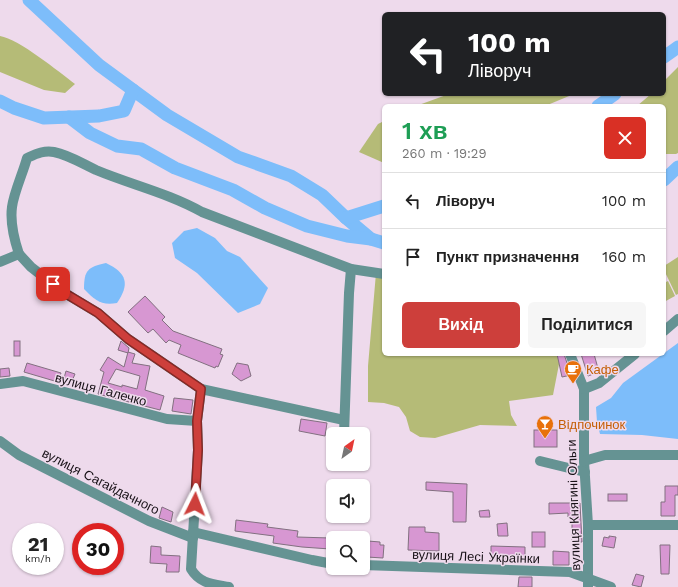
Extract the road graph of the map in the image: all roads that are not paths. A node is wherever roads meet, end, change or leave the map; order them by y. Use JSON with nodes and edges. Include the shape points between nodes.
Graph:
{"nodes":[{"id":1,"x":19,"y":254,"type":"junction"},
{"id":2,"x":0,"y":262,"type":"edge"},
{"id":3,"x":351,"y":269,"type":"junction"},
{"id":4,"x":382,"y":274,"type":"edge"},
{"id":5,"x":678,"y":319,"type":"edge"},
{"id":6,"x":666,"y":328,"type":"edge"},
{"id":7,"x":571,"y":356,"type":"edge"},
{"id":8,"x":633,"y":356,"type":"edge"},
{"id":9,"x":0,"y":384,"type":"edge"},
{"id":10,"x":201,"y":389,"type":"junction"},
{"id":11,"x":584,"y":389,"type":"junction"},
{"id":12,"x":344,"y":420,"type":"junction"},
{"id":13,"x":197,"y":421,"type":"junction"},
{"id":14,"x":344,"y":427,"type":"edge"},
{"id":15,"x":0,"y":441,"type":"edge"},
{"id":16,"x":678,"y":455,"type":"edge"},
{"id":17,"x":584,"y":461,"type":"junction"},
{"id":18,"x":540,"y":462,"type":"dead end"},
{"id":19,"x":585,"y":472,"type":"junction"},
{"id":20,"x":588,"y":525,"type":"junction"},
{"id":21,"x":678,"y":525,"type":"edge"},
{"id":22,"x":193,"y":535,"type":"junction"},
{"id":23,"x":326,"y":563,"type":"edge"},
{"id":24,"x":370,"y":565,"type":"edge"},
{"id":25,"x":588,"y":582,"type":"edge"},
{"id":26,"x":229,"y":587,"type":"edge"},
{"id":27,"x":611,"y":587,"type":"edge"}],
"edges":[{"from":1,"to":2,"type":"street"},
{"from":1,"to":3,"type":"street","via":[[12,205],[27,158],[53,151]]},
{"from":1,"to":10,"type":"street","via":[[63,292],[98,313],[128,339]]},
{"from":3,"to":4,"type":"street"},
{"from":3,"to":12,"type":"street"},
{"from":5,"to":6,"type":"street"},
{"from":7,"to":11,"type":"street","name":"вулиця Княгині Ольги"},
{"from":8,"to":11,"type":"street","via":[[599,383]]},
{"from":9,"to":13,"type":"street","name":"вулиця Галечко","via":[[23,381],[167,420]]},
{"from":10,"to":12,"type":"street"},
{"from":10,"to":13,"type":"street"},
{"from":11,"to":17,"type":"street","name":"вулиця Княгині Ольги"},
{"from":12,"to":14,"type":"street"},
{"from":13,"to":22,"type":"street","via":[[198,450]]},
{"from":15,"to":22,"type":"street","name":"вулиця Сагайдачного","via":[[19,455],[149,521]]},
{"from":16,"to":17,"type":"street","via":[[605,455]]},
{"from":17,"to":19,"type":"street","name":"вулиця Княгині Ольги"},
{"from":18,"to":19,"type":"street"},
{"from":19,"to":20,"type":"street","name":"вулиця Княгині Ольги"},
{"from":20,"to":21,"type":"street"},
{"from":20,"to":25,"type":"street","name":"вулиця Княгині Ольги"},
{"from":22,"to":23,"type":"street"},
{"from":22,"to":26,"type":"street","via":[[191,569],[204,582]]},
{"from":24,"to":25,"type":"street","name":"вулиця Лесі Українки","via":[[570,572]]},
{"from":25,"to":27,"type":"street","name":"вулиця Лесі Українки"}]}
